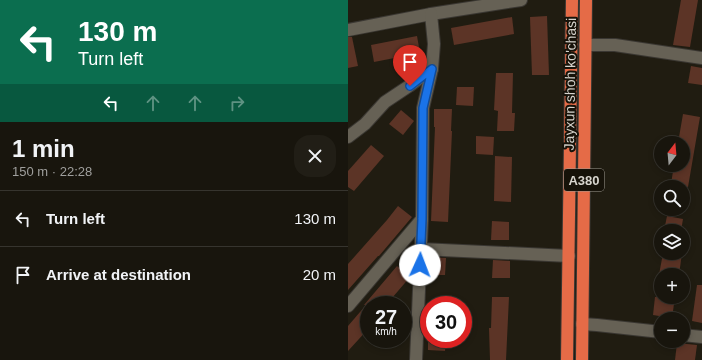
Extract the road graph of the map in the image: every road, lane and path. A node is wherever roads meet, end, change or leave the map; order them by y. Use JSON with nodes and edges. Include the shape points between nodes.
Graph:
{"nodes":[{"id":1,"x":521,"y":0,"type":"edge"},
{"id":2,"x":572,"y":0,"type":"edge"},
{"id":3,"x":586,"y":0,"type":"edge"},
{"id":4,"x":431,"y":14,"type":"junction"},
{"id":5,"x":348,"y":30,"type":"edge"},
{"id":6,"x":586,"y":45,"type":"junction"},
{"id":7,"x":702,"y":58,"type":"edge"},
{"id":8,"x":432,"y":69,"type":"junction"},
{"id":9,"x":348,"y":137,"type":"edge"},
{"id":10,"x":422,"y":219,"type":"junction"},
{"id":11,"x":421,"y":249,"type":"junction"},
{"id":12,"x":569,"y":256,"type":"junction"},
{"id":13,"x":348,"y":306,"type":"edge"},
{"id":14,"x":582,"y":324,"type":"junction"},
{"id":15,"x":654,"y":331,"type":"edge"},
{"id":16,"x":690,"y":336,"type":"edge"},
{"id":17,"x":702,"y":337,"type":"edge"},
{"id":18,"x":416,"y":360,"type":"edge"},
{"id":19,"x":568,"y":360,"type":"edge"},
{"id":20,"x":582,"y":360,"type":"edge"}],
"edges":[{"from":1,"to":4,"type":"street"},
{"from":2,"to":12,"type":"highway","name":"Jayxun shoh ko'chasi","number":"A380"},
{"from":3,"to":6,"type":"highway","name":"Jayxun shoh ko'chasi","number":"A380"},
{"from":4,"to":5,"type":"street"},
{"from":4,"to":8,"type":"street","via":[[434,44]]},
{"from":6,"to":7,"type":"street","via":[[616,45]]},
{"from":6,"to":14,"type":"highway","name":"Jayxun shoh ko'chasi","number":"A380"},
{"from":8,"to":9,"type":"street","via":[[385,102],[365,124]]},
{"from":8,"to":10,"type":"street","via":[[423,108]]},
{"from":10,"to":11,"type":"street"},
{"from":10,"to":13,"type":"street"},
{"from":11,"to":12,"type":"street"},
{"from":11,"to":18,"type":"street"},
{"from":12,"to":19,"type":"highway","name":"Jayxun shoh ko'chasi","number":"A380"},
{"from":14,"to":15,"type":"street"},
{"from":14,"to":20,"type":"highway","name":"Jayxun shoh ko'chasi","number":"A380"},
{"from":16,"to":17,"type":"street"}]}
